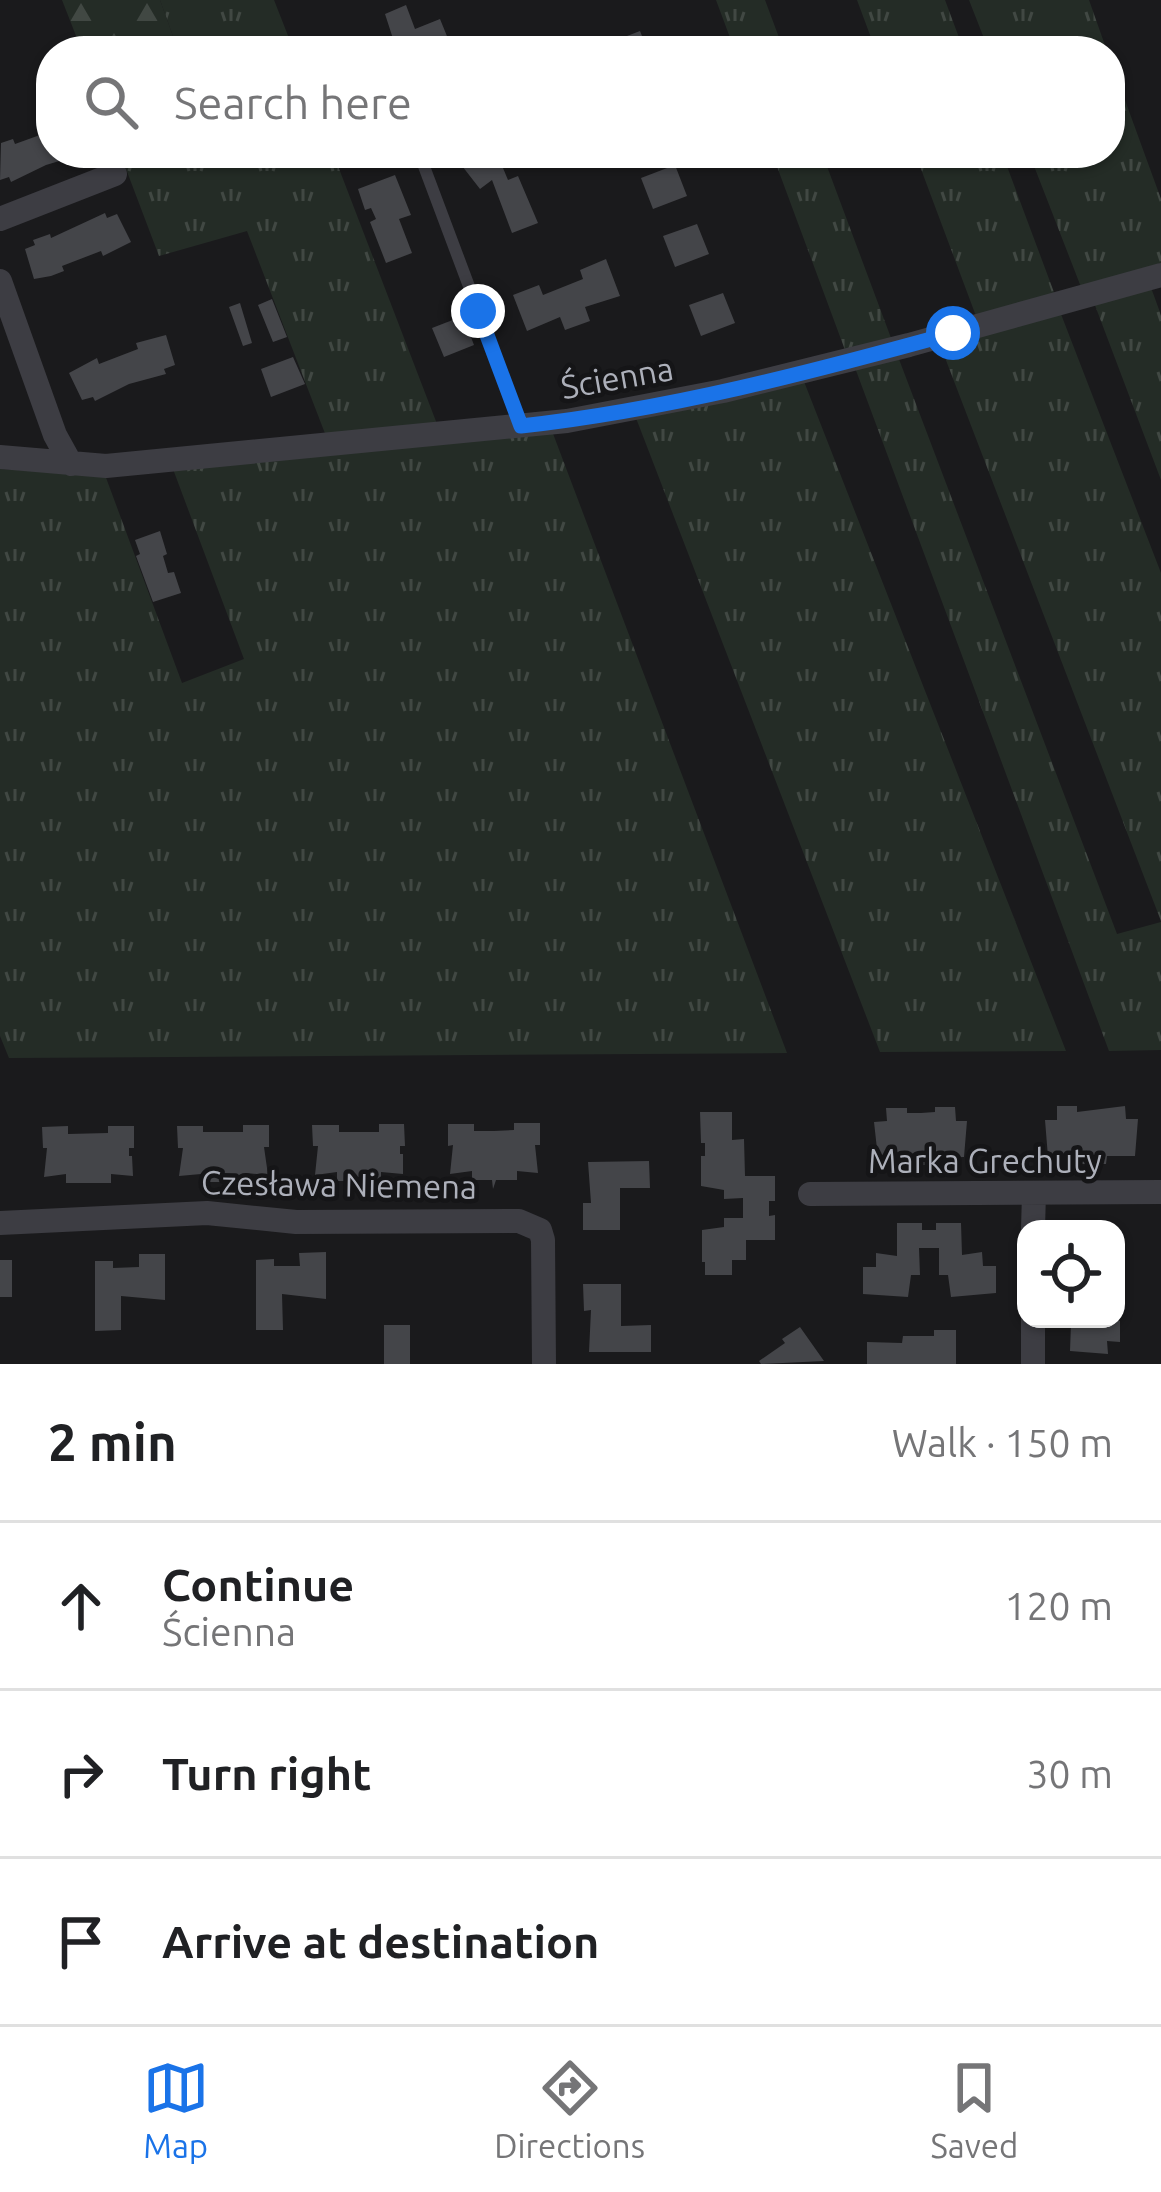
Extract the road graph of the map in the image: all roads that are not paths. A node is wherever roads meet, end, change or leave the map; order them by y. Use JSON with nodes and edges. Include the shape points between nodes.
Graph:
{"nodes":[{"id":1,"x":425,"y":168,"type":"edge"},
{"id":2,"x":115,"y":174,"type":"dead end"},
{"id":3,"x":0,"y":219,"type":"edge"},
{"id":4,"x":1161,"y":275,"type":"edge"},
{"id":5,"x":0,"y":281,"type":"edge"},
{"id":6,"x":521,"y":426,"type":"junction"},
{"id":7,"x":0,"y":457,"type":"edge"},
{"id":8,"x":71,"y":464,"type":"junction"},
{"id":9,"x":1161,"y":1192,"type":"edge"},
{"id":10,"x":1034,"y":1193,"type":"junction"},
{"id":11,"x":810,"y":1194,"type":"dead end"},
{"id":12,"x":1034,"y":1220,"type":"edge"},
{"id":13,"x":0,"y":1223,"type":"edge"},
{"id":14,"x":1033,"y":1328,"type":"edge"},
{"id":15,"x":544,"y":1364,"type":"edge"},
{"id":16,"x":1033,"y":1364,"type":"edge"}],
"edges":[{"from":1,"to":6,"type":"lane"},
{"from":2,"to":3,"type":"street"},
{"from":4,"to":6,"type":"street","name":"Ścienna","via":[[722,391]]},
{"from":5,"to":8,"type":"street"},
{"from":6,"to":8,"type":"street","name":"Ścienna"},
{"from":7,"to":8,"type":"street","name":"Ścienna"},
{"from":9,"to":10,"type":"street","name":"Marka Grechuty"},
{"from":10,"to":11,"type":"street","name":"Marka Grechuty"},
{"from":10,"to":12,"type":"street"},
{"from":13,"to":15,"type":"street","name":"Czesława Niemena","via":[[207,1214],[532,1224],[543,1240]]},
{"from":14,"to":16,"type":"street"}]}
